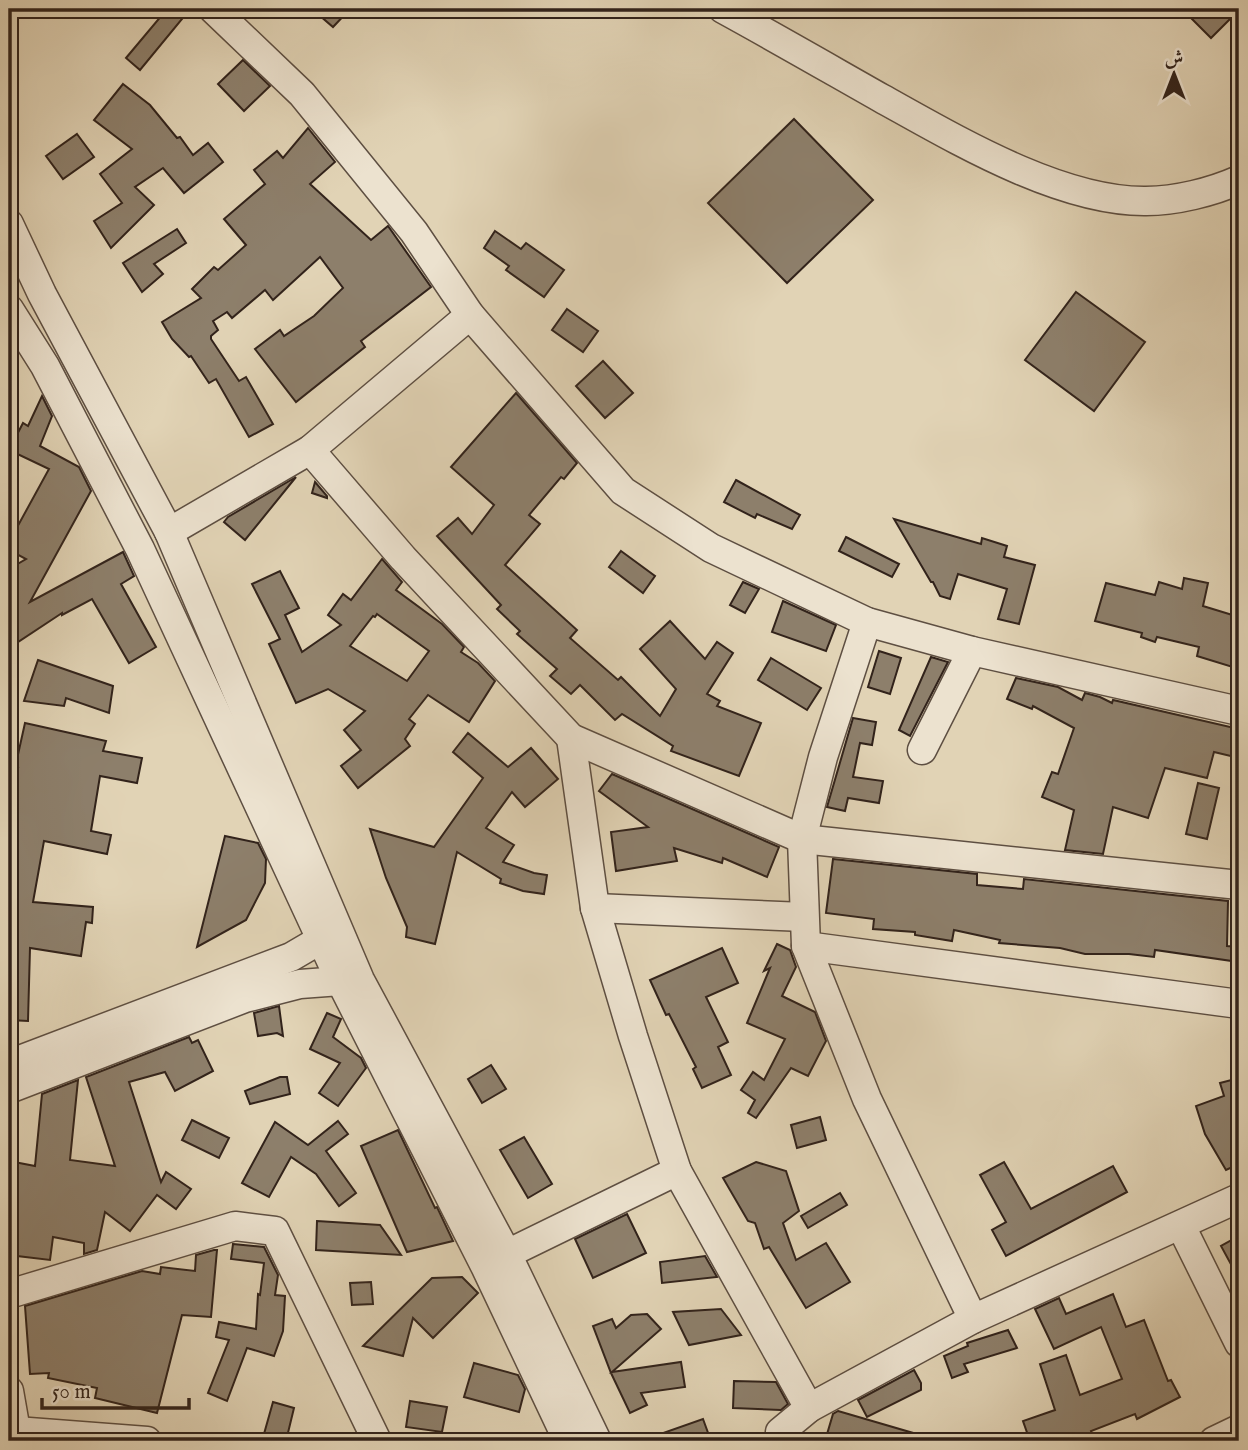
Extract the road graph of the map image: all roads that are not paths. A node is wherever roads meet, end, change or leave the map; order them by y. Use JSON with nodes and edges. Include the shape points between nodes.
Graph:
{"nodes":[{"id":1,"x":213,"y":9,"type":"edge"},
{"id":2,"x":723,"y":9,"type":"edge"},
{"id":3,"x":1239,"y":180,"type":"edge"},
{"id":4,"x":9,"y":224,"type":"edge"},
{"id":5,"x":42,"y":293,"type":"junction"},
{"id":6,"x":9,"y":302,"type":"edge"},
{"id":7,"x":9,"y":309,"type":"edge"},
{"id":8,"x":470,"y":315,"type":"junction"},
{"id":9,"x":310,"y":450,"type":"junction"},
{"id":10,"x":169,"y":532,"type":"junction"},
{"id":11,"x":867,"y":622,"type":"junction"},
{"id":12,"x":972,"y":651,"type":"junction"},
{"id":13,"x":1239,"y":711,"type":"edge"},
{"id":14,"x":571,"y":738,"type":"junction"},
{"id":15,"x":922,"y":750,"type":"dead end"},
{"id":16,"x":802,"y":839,"type":"junction"},
{"id":17,"x":1239,"y":885,"type":"edge"},
{"id":18,"x":595,"y":908,"type":"junction"},
{"id":19,"x":804,"y":917,"type":"junction"},
{"id":20,"x":328,"y":932,"type":"junction"},
{"id":21,"x":806,"y":946,"type":"junction"},
{"id":22,"x":350,"y":980,"type":"junction"},
{"id":23,"x":1239,"y":1004,"type":"edge"},
{"id":24,"x":9,"y":1064,"type":"edge"},
{"id":25,"x":9,"y":1089,"type":"edge"},
{"id":26,"x":677,"y":1171,"type":"junction"},
{"id":27,"x":1239,"y":1198,"type":"edge"},
{"id":28,"x":1181,"y":1226,"type":"junction"},
{"id":29,"x":507,"y":1254,"type":"junction"},
{"id":30,"x":9,"y":1294,"type":"edge"},
{"id":31,"x":973,"y":1319,"type":"junction"},
{"id":32,"x":1239,"y":1343,"type":"edge"},
{"id":33,"x":9,"y":1391,"type":"edge"},
{"id":34,"x":809,"y":1408,"type":"junction"},
{"id":35,"x":1239,"y":1430,"type":"edge"},
{"id":36,"x":780,"y":1432,"type":"dead end"},
{"id":37,"x":15,"y":1436,"type":"edge"},
{"id":38,"x":147,"y":1441,"type":"edge"},
{"id":39,"x":377,"y":1441,"type":"edge"},
{"id":40,"x":568,"y":1441,"type":"edge"},
{"id":41,"x":597,"y":1441,"type":"edge"},
{"id":42,"x":1214,"y":1441,"type":"edge"}],
"edges":[{"from":1,"to":8,"type":"street","via":[[302,94],[415,232]]},
{"from":2,"to":3,"type":"street","via":[[946,135],[1039,178],[1092,195],[1146,201],[1192,195]]},
{"from":4,"to":5,"type":"street"},
{"from":5,"to":6,"type":"street"},
{"from":5,"to":10,"type":"street"},
{"from":7,"to":20,"type":"street","via":[[140,549]]},
{"from":8,"to":9,"type":"street"},
{"from":8,"to":11,"type":"street","via":[[623,491],[710,548]]},
{"from":9,"to":10,"type":"street"},
{"from":9,"to":14,"type":"street","via":[[403,558]]},
{"from":10,"to":20,"type":"street"},
{"from":11,"to":12,"type":"street"},
{"from":11,"to":16,"type":"street"},
{"from":12,"to":13,"type":"street"},
{"from":12,"to":15,"type":"street"},
{"from":14,"to":16,"type":"street"},
{"from":14,"to":18,"type":"street"},
{"from":16,"to":17,"type":"street"},
{"from":16,"to":19,"type":"street"},
{"from":18,"to":19,"type":"street"},
{"from":18,"to":26,"type":"street"},
{"from":19,"to":21,"type":"street"},
{"from":20,"to":22,"type":"street"},
{"from":20,"to":24,"type":"street","via":[[291,957]]},
{"from":21,"to":23,"type":"street"},
{"from":21,"to":31,"type":"street","via":[[867,1099]]},
{"from":22,"to":25,"type":"street","via":[[300,984],[245,998]]},
{"from":22,"to":29,"type":"street"},
{"from":22,"to":40,"type":"street"},
{"from":26,"to":29,"type":"street"},
{"from":26,"to":34,"type":"street"},
{"from":27,"to":28,"type":"street"},
{"from":28,"to":31,"type":"street"},
{"from":28,"to":32,"type":"street"},
{"from":29,"to":41,"type":"street"},
{"from":30,"to":39,"type":"street","via":[[236,1226],[275,1231]]},
{"from":31,"to":34,"type":"street"},
{"from":33,"to":37,"type":"street"},
{"from":34,"to":36,"type":"street"},
{"from":35,"to":42,"type":"street"},
{"from":37,"to":38,"type":"street"}]}
